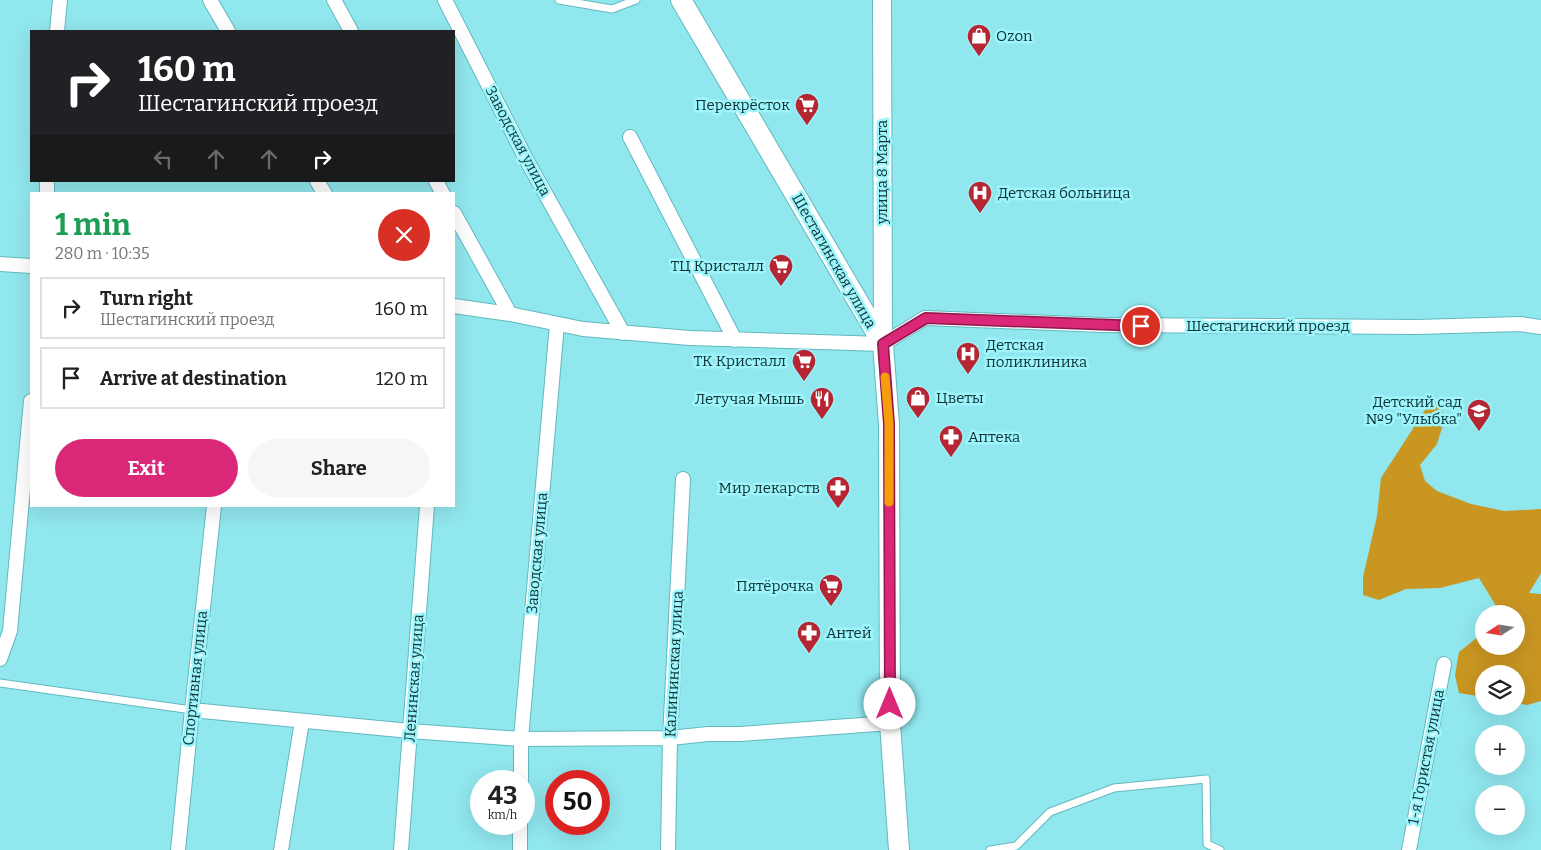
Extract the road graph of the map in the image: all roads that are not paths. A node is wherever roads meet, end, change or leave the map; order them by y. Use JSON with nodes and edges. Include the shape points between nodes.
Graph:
{"nodes":[{"id":1,"x":60,"y":0,"type":"edge"},
{"id":2,"x":210,"y":0,"type":"edge"},
{"id":3,"x":334,"y":0,"type":"edge"},
{"id":4,"x":445,"y":0,"type":"edge"},
{"id":5,"x":559,"y":0,"type":"edge"},
{"id":6,"x":636,"y":0,"type":"edge"},
{"id":7,"x":681,"y":0,"type":"edge"},
{"id":8,"x":882,"y":0,"type":"edge"},
{"id":9,"x":57,"y":30,"type":"edge"},
{"id":10,"x":227,"y":30,"type":"edge"},
{"id":11,"x":350,"y":30,"type":"edge"},
{"id":12,"x":630,"y":138,"type":"dead end"},
{"id":13,"x":455,"y":215,"type":"edge"},
{"id":14,"x":0,"y":264,"type":"edge"},
{"id":15,"x":30,"y":266,"type":"edge"},
{"id":16,"x":455,"y":306,"type":"edge"},
{"id":17,"x":510,"y":314,"type":"junction"},
{"id":18,"x":557,"y":324,"type":"junction"},
{"id":19,"x":1541,"y":328,"type":"edge"},
{"id":20,"x":623,"y":333,"type":"junction"},
{"id":21,"x":735,"y":340,"type":"junction"},
{"id":22,"x":883,"y":344,"type":"junction"},
{"id":23,"x":30,"y":412,"type":"edge"},
{"id":24,"x":683,"y":479,"type":"dead end"},
{"id":25,"x":214,"y":507,"type":"edge"},
{"id":26,"x":427,"y":507,"type":"edge"},
{"id":27,"x":0,"y":660,"type":"edge"},
{"id":28,"x":1444,"y":664,"type":"dead end"},
{"id":29,"x":0,"y":683,"type":"edge"},
{"id":30,"x":192,"y":710,"type":"junction"},
{"id":31,"x":302,"y":721,"type":"junction"},
{"id":32,"x":890,"y":723,"type":"junction"},
{"id":33,"x":410,"y":731,"type":"junction"},
{"id":34,"x":670,"y":738,"type":"junction"},
{"id":35,"x":521,"y":739,"type":"junction"},
{"id":36,"x":521,"y":770,"type":"edge"},
{"id":37,"x":520,"y":835,"type":"edge"},
{"id":38,"x":1017,"y":848,"type":"edge"},
{"id":39,"x":178,"y":850,"type":"edge"},
{"id":40,"x":282,"y":850,"type":"edge"},
{"id":41,"x":401,"y":850,"type":"edge"},
{"id":42,"x":520,"y":850,"type":"edge"},
{"id":43,"x":668,"y":850,"type":"edge"},
{"id":44,"x":899,"y":850,"type":"edge"},
{"id":45,"x":990,"y":850,"type":"edge"},
{"id":46,"x":1220,"y":850,"type":"edge"},
{"id":47,"x":1409,"y":850,"type":"edge"}],
"edges":[{"from":1,"to":9,"type":"street"},
{"from":2,"to":10,"type":"street"},
{"from":3,"to":11,"type":"street"},
{"from":4,"to":20,"type":"street","name":"Заводская улица","via":[[526,159]]},
{"from":5,"to":6,"type":"lane","via":[[612,9]]},
{"from":7,"to":22,"type":"main road","name":"Шестагинская улица"},
{"from":8,"to":22,"type":"street","name":"улица 8 Марта"},
{"from":12,"to":21,"type":"street"},
{"from":13,"to":17,"type":"street"},
{"from":14,"to":15,"type":"street"},
{"from":16,"to":17,"type":"street"},
{"from":17,"to":18,"type":"street"},
{"from":18,"to":20,"type":"street"},
{"from":18,"to":35,"type":"street","name":"Заводская улица"},
{"from":19,"to":22,"type":"street","name":"Шестагинский проезд","via":[[1520,324],[1417,327],[1102,325],[926,318]]},
{"from":20,"to":21,"type":"street"},
{"from":21,"to":22,"type":"street"},
{"from":22,"to":32,"type":"main road","name":"Шестагинская улица","via":[[889,424]]},
{"from":23,"to":27,"type":"street","via":[[10,631]]},
{"from":24,"to":34,"type":"street","name":"Калининская улица"},
{"from":25,"to":30,"type":"street","name":"Спортивная улица"},
{"from":26,"to":33,"type":"street","name":"Ленинская улица"},
{"from":28,"to":47,"type":"street","name":"1-я Гористая улица"},
{"from":29,"to":30,"type":"lane"},
{"from":30,"to":31,"type":"street"},
{"from":30,"to":39,"type":"street","name":"Спортивная улица"},
{"from":31,"to":33,"type":"street"},
{"from":31,"to":40,"type":"street"},
{"from":32,"to":34,"type":"street"},
{"from":32,"to":44,"type":"main road","name":"Шестагинская улица"},
{"from":33,"to":35,"type":"street"},
{"from":33,"to":41,"type":"street","name":"Ленинская улица"},
{"from":34,"to":35,"type":"street"},
{"from":34,"to":43,"type":"street","name":"Калининская улица"},
{"from":35,"to":36,"type":"street","name":"Заводская улица"},
{"from":37,"to":42,"type":"street"},
{"from":38,"to":45,"type":"lane"},
{"from":38,"to":46,"type":"lane","via":[[1050,812],[1114,788],[1206,779],[1207,844]]}]}
